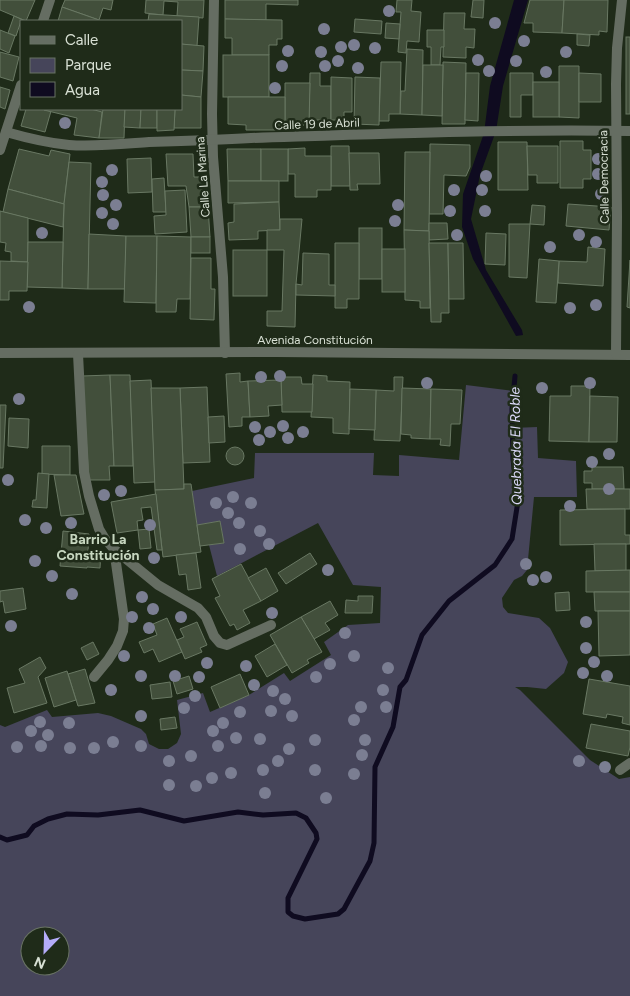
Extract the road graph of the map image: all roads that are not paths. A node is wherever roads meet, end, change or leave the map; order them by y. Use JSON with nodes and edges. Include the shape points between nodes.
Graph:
{"nodes":[{"id":1,"x":50,"y":0,"type":"edge"},
{"id":2,"x":214,"y":0,"type":"edge"},
{"id":3,"x":622,"y":0,"type":"edge"},
{"id":4,"x":43,"y":20,"type":"edge"},
{"id":5,"x":20,"y":88,"type":"edge"},
{"id":6,"x":616,"y":130,"type":"junction"},
{"id":7,"x":630,"y":130,"type":"edge"},
{"id":8,"x":6,"y":132,"type":"junction"},
{"id":9,"x":213,"y":140,"type":"junction"},
{"id":10,"x":0,"y":150,"type":"edge"},
{"id":11,"x":0,"y":353,"type":"edge"},
{"id":12,"x":225,"y":353,"type":"junction"},
{"id":13,"x":78,"y":354,"type":"junction"},
{"id":14,"x":616,"y":354,"type":"junction"},
{"id":15,"x":630,"y":355,"type":"edge"},
{"id":16,"x":114,"y":549,"type":"junction"},
{"id":17,"x":271,"y":625,"type":"dead end"},
{"id":18,"x":94,"y":678,"type":"dead end"},
{"id":19,"x":630,"y":763,"type":"edge"},
{"id":20,"x":620,"y":770,"type":"dead end"}],
"edges":[{"from":1,"to":4,"type":"street"},
{"from":2,"to":9,"type":"street","name":"Calle La Marina"},
{"from":3,"to":6,"type":"street","name":"Calle Democracia","via":[[617,48]]},
{"from":5,"to":8,"type":"street"},
{"from":6,"to":7,"type":"street","name":"Calle 19 de Abril"},
{"from":6,"to":9,"type":"street","name":"Calle 19 de Abril"},
{"from":6,"to":14,"type":"street","name":"Calle Democracia"},
{"from":8,"to":9,"type":"street","name":"Calle 19 de Abril","via":[[46,142],[87,146]]},
{"from":8,"to":10,"type":"street"},
{"from":9,"to":12,"type":"street","name":"Calle La Marina"},
{"from":11,"to":13,"type":"street","name":"Avenida Constitución"},
{"from":12,"to":13,"type":"street","name":"Avenida Constitución"},
{"from":12,"to":14,"type":"street","name":"Avenida Constitución"},
{"from":13,"to":16,"type":"street","via":[[84,472],[99,529]]},
{"from":14,"to":15,"type":"street","name":"Avenida Constitución"},
{"from":16,"to":17,"type":"street","via":[[158,585],[198,608],[220,643],[227,645]]},
{"from":16,"to":18,"type":"street","via":[[123,631],[117,646]]},
{"from":19,"to":20,"type":"street"}]}
